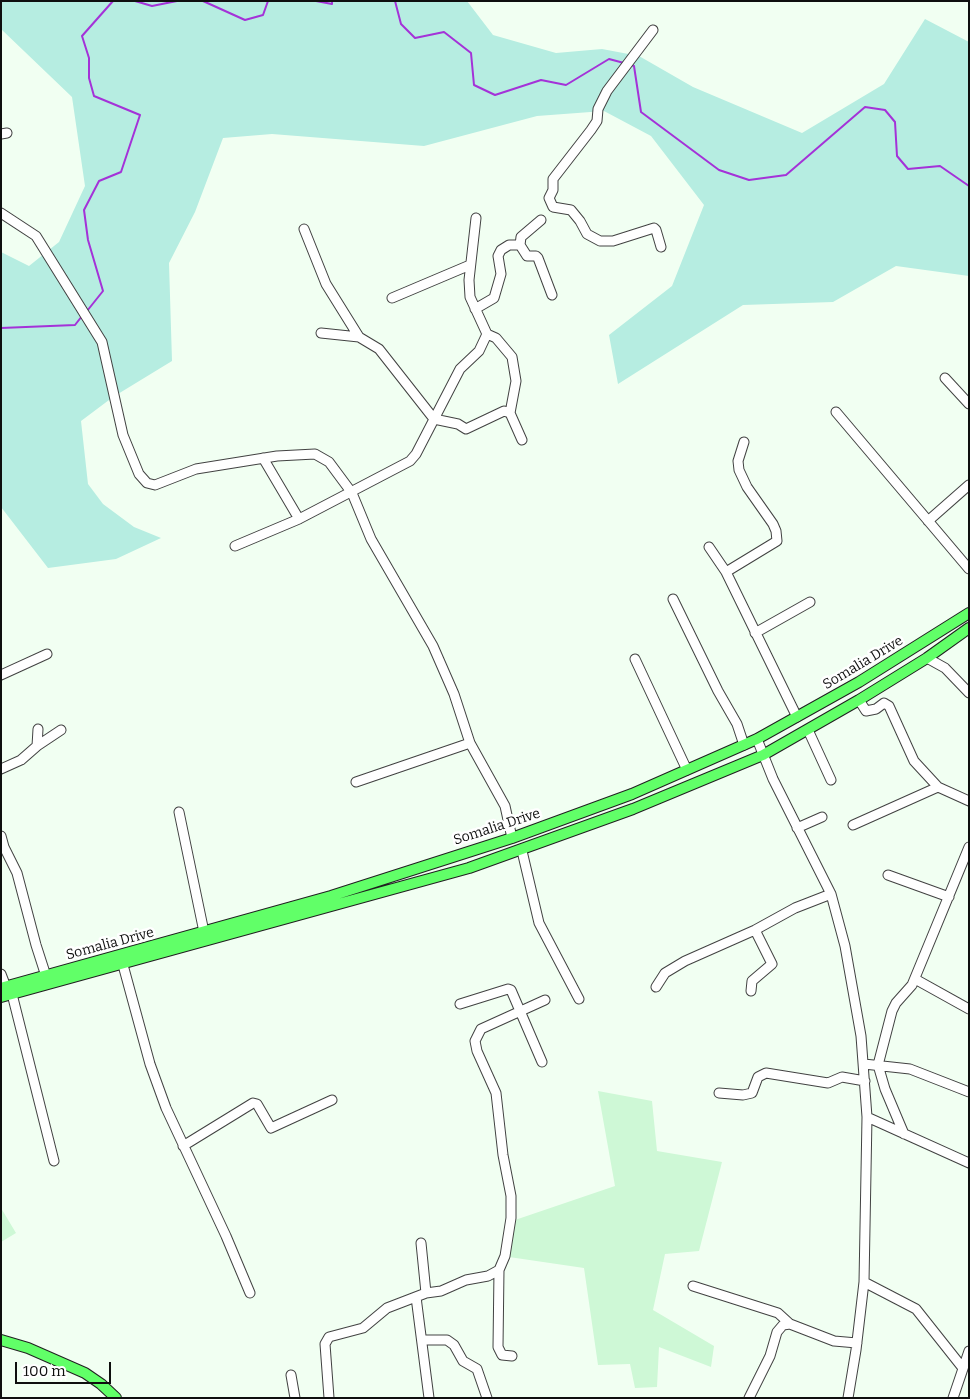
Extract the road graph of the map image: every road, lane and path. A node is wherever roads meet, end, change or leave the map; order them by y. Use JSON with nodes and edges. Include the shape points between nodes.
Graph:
{"nodes":[{"id":1,"x":653,"y":30,"type":"dead end"},
{"id":2,"x":1,"y":213,"type":"edge"},
{"id":3,"x":476,"y":218,"type":"dead end"},
{"id":4,"x":542,"y":220,"type":"dead end"},
{"id":5,"x":304,"y":229,"type":"dead end"},
{"id":6,"x":520,"y":245,"type":"junction"},
{"id":7,"x":661,"y":247,"type":"dead end"},
{"id":8,"x":470,"y":265,"type":"junction"},
{"id":9,"x":552,"y":295,"type":"dead end"},
{"id":10,"x":392,"y":298,"type":"dead end"},
{"id":11,"x":475,"y":309,"type":"junction"},
{"id":12,"x":321,"y":334,"type":"dead end"},
{"id":13,"x":487,"y":334,"type":"junction"},
{"id":14,"x":359,"y":337,"type":"junction"},
{"id":15,"x":945,"y":378,"type":"dead end"},
{"id":16,"x":969,"y":404,"type":"edge"},
{"id":17,"x":836,"y":412,"type":"dead end"},
{"id":18,"x":510,"y":413,"type":"junction"},
{"id":19,"x":434,"y":419,"type":"junction"},
{"id":20,"x":522,"y":440,"type":"dead end"},
{"id":21,"x":744,"y":442,"type":"dead end"},
{"id":22,"x":263,"y":458,"type":"junction"},
{"id":23,"x":969,"y":486,"type":"edge"},
{"id":24,"x":352,"y":493,"type":"junction"},
{"id":25,"x":299,"y":519,"type":"junction"},
{"id":26,"x":928,"y":521,"type":"junction"},
{"id":27,"x":235,"y":546,"type":"dead end"},
{"id":28,"x":709,"y":547,"type":"dead end"},
{"id":29,"x":969,"y":569,"type":"edge"},
{"id":30,"x":726,"y":572,"type":"junction"},
{"id":31,"x":673,"y":599,"type":"dead end"},
{"id":32,"x":810,"y":602,"type":"dead end"},
{"id":33,"x":969,"y":613,"type":"edge"},
{"id":34,"x":968,"y":630,"type":"edge"},
{"id":35,"x":755,"y":633,"type":"junction"},
{"id":36,"x":47,"y":654,"type":"dead end"},
{"id":37,"x":927,"y":658,"type":"junction"},
{"id":38,"x":635,"y":659,"type":"dead end"},
{"id":39,"x":1,"y":675,"type":"edge"},
{"id":40,"x":969,"y":693,"type":"edge"},
{"id":41,"x":859,"y":700,"type":"junction"},
{"id":42,"x":797,"y":717,"type":"junction"},
{"id":43,"x":38,"y":729,"type":"dead end"},
{"id":44,"x":62,"y":730,"type":"dead end"},
{"id":45,"x":808,"y":730,"type":"junction"},
{"id":46,"x":757,"y":739,"type":"junction"},
{"id":47,"x":470,"y":743,"type":"junction"},
{"id":48,"x":744,"y":745,"type":"junction"},
{"id":49,"x":37,"y":746,"type":"junction"},
{"id":50,"x":762,"y":755,"type":"junction"},
{"id":51,"x":1,"y":769,"type":"edge"},
{"id":52,"x":687,"y":770,"type":"junction"},
{"id":53,"x":831,"y":780,"type":"dead end"},
{"id":54,"x":356,"y":782,"type":"dead end"},
{"id":55,"x":938,"y":787,"type":"junction"},
{"id":56,"x":969,"y":801,"type":"edge"},
{"id":57,"x":179,"y":812,"type":"dead end"},
{"id":58,"x":822,"y":817,"type":"dead end"},
{"id":59,"x":853,"y":825,"type":"dead end"},
{"id":60,"x":797,"y":828,"type":"junction"},
{"id":61,"x":1,"y":836,"type":"edge"},
{"id":62,"x":512,"y":838,"type":"junction"},
{"id":63,"x":2,"y":847,"type":"edge"},
{"id":64,"x":969,"y":847,"type":"edge"},
{"id":65,"x":522,"y":851,"type":"junction"},
{"id":66,"x":888,"y":875,"type":"dead end"},
{"id":67,"x":832,"y":894,"type":"junction"},
{"id":68,"x":949,"y":898,"type":"junction"},
{"id":69,"x":755,"y":930,"type":"junction"},
{"id":70,"x":204,"y":932,"type":"junction"},
{"id":71,"x":123,"y":965,"type":"junction"},
{"id":72,"x":1,"y":974,"type":"edge"},
{"id":73,"x":46,"y":976,"type":"junction"},
{"id":74,"x":915,"y":979,"type":"junction"},
{"id":75,"x":656,"y":987,"type":"dead end"},
{"id":76,"x":5,"y":991,"type":"edge"},
{"id":77,"x":751,"y":991,"type":"dead end"},
{"id":78,"x":545,"y":1000,"type":"dead end"},
{"id":79,"x":580,"y":1000,"type":"dead end"},
{"id":80,"x":460,"y":1004,"type":"dead end"},
{"id":81,"x":969,"y":1009,"type":"edge"},
{"id":82,"x":520,"y":1011,"type":"junction"},
{"id":83,"x":542,"y":1062,"type":"dead end"},
{"id":84,"x":864,"y":1064,"type":"junction"},
{"id":85,"x":878,"y":1065,"type":"junction"},
{"id":86,"x":865,"y":1081,"type":"junction"},
{"id":87,"x":969,"y":1092,"type":"edge"},
{"id":88,"x":719,"y":1093,"type":"dead end"},
{"id":89,"x":332,"y":1100,"type":"dead end"},
{"id":90,"x":868,"y":1117,"type":"junction"},
{"id":91,"x":904,"y":1134,"type":"junction"},
{"id":92,"x":183,"y":1146,"type":"junction"},
{"id":93,"x":54,"y":1160,"type":"dead end"},
{"id":94,"x":969,"y":1163,"type":"edge"},
{"id":95,"x":421,"y":1243,"type":"dead end"},
{"id":96,"x":499,"y":1270,"type":"junction"},
{"id":97,"x":864,"y":1282,"type":"junction"},
{"id":98,"x":693,"y":1286,"type":"dead end"},
{"id":99,"x":250,"y":1293,"type":"dead end"},
{"id":100,"x":426,"y":1293,"type":"junction"},
{"id":101,"x":416,"y":1297,"type":"junction"},
{"id":102,"x":790,"y":1324,"type":"junction"},
{"id":103,"x":1,"y":1340,"type":"edge"},
{"id":104,"x":422,"y":1340,"type":"junction"},
{"id":105,"x":857,"y":1343,"type":"junction"},
{"id":106,"x":969,"y":1351,"type":"edge"},
{"id":107,"x":512,"y":1356,"type":"dead end"},
{"id":108,"x":962,"y":1367,"type":"junction"},
{"id":109,"x":292,"y":1375,"type":"dead end"},
{"id":110,"x":116,"y":1398,"type":"edge"},
{"id":111,"x":295,"y":1398,"type":"edge"},
{"id":112,"x":329,"y":1398,"type":"edge"},
{"id":113,"x":429,"y":1398,"type":"edge"},
{"id":114,"x":487,"y":1398,"type":"edge"},
{"id":115,"x":749,"y":1398,"type":"edge"},
{"id":116,"x":848,"y":1398,"type":"edge"},
{"id":117,"x":953,"y":1398,"type":"edge"}],
"edges":[{"from":1,"to":7,"type":"street","via":[[607,92],[592,130],[553,179],[549,201],[553,207],[571,210],[587,234],[600,241],[613,241],[654,228]]},
{"from":2,"to":22,"type":"street","via":[[36,236],[102,342],[123,435],[139,474],[148,483],[155,485],[196,469]]},
{"from":3,"to":8,"type":"street"},
{"from":4,"to":6,"type":"street","via":[[521,237]]},
{"from":5,"to":14,"type":"street","via":[[326,284]]},
{"from":6,"to":9,"type":"street","via":[[527,256],[538,258]]},
{"from":6,"to":11,"type":"street","via":[[509,244],[501,250],[498,256],[501,274],[494,298]]},
{"from":8,"to":10,"type":"street"},
{"from":8,"to":11,"type":"street","via":[[470,297]]},
{"from":11,"to":13,"type":"street"},
{"from":12,"to":14,"type":"street"},
{"from":13,"to":18,"type":"street","via":[[496,338],[512,357],[516,381]]},
{"from":13,"to":19,"type":"street","via":[[479,351],[460,369]]},
{"from":14,"to":19,"type":"street","via":[[379,349]]},
{"from":15,"to":16,"type":"street"},
{"from":17,"to":26,"type":"street"},
{"from":18,"to":19,"type":"street","via":[[504,411],[466,430],[458,424]]},
{"from":18,"to":20,"type":"street"},
{"from":19,"to":24,"type":"street","via":[[410,461]]},
{"from":21,"to":30,"type":"street","via":[[738,461],[739,470],[773,524],[777,541]]},
{"from":22,"to":24,"type":"street","via":[[315,454],[329,462]]},
{"from":22,"to":25,"type":"street"},
{"from":23,"to":26,"type":"street"},
{"from":24,"to":25,"type":"street"},
{"from":24,"to":47,"type":"street","via":[[370,539],[433,646],[454,694]]},
{"from":25,"to":27,"type":"street"},
{"from":26,"to":29,"type":"street"},
{"from":28,"to":30,"type":"street"},
{"from":30,"to":35,"type":"street"},
{"from":31,"to":48,"type":"street","via":[[737,724]]},
{"from":32,"to":35,"type":"street"},
{"from":33,"to":42,"type":"main road","name":"Somalia Drive","via":[[926,642]]},
{"from":34,"to":37,"type":"main road","name":"Somalia Drive"},
{"from":35,"to":42,"type":"street"},
{"from":36,"to":39,"type":"street"},
{"from":37,"to":40,"type":"street","via":[[945,668]]},
{"from":37,"to":41,"type":"main road","name":"Somalia Drive"},
{"from":38,"to":52,"type":"street"},
{"from":41,"to":45,"type":"main road","name":"Somalia Drive"},
{"from":41,"to":55,"type":"street","via":[[866,711],[884,703],[889,706],[914,761]]},
{"from":42,"to":46,"type":"main road","name":"Somalia Drive"},
{"from":43,"to":49,"type":"street"},
{"from":44,"to":49,"type":"street"},
{"from":45,"to":50,"type":"main road","name":"Somalia Drive"},
{"from":45,"to":53,"type":"street"},
{"from":46,"to":48,"type":"main road","name":"Somalia Drive"},
{"from":46,"to":50,"type":"street"},
{"from":47,"to":54,"type":"street"},
{"from":47,"to":62,"type":"street","via":[[505,806]]},
{"from":48,"to":52,"type":"main road","name":"Somalia Drive"},
{"from":49,"to":51,"type":"street","via":[[26,756]]},
{"from":50,"to":60,"type":"street"},
{"from":50,"to":65,"type":"main road","name":"Somalia Drive","via":[[634,809]]},
{"from":52,"to":62,"type":"main road","name":"Somalia Drive"},
{"from":55,"to":56,"type":"street"},
{"from":55,"to":59,"type":"street"},
{"from":57,"to":70,"type":"street"},
{"from":58,"to":60,"type":"street"},
{"from":60,"to":67,"type":"street"},
{"from":61,"to":63,"type":"street"},
{"from":62,"to":70,"type":"main road","name":"Somalia Drive","via":[[331,896]]},
{"from":63,"to":73,"type":"street","via":[[15,866]]},
{"from":64,"to":68,"type":"street"},
{"from":65,"to":71,"type":"main road","name":"Somalia Drive"},
{"from":65,"to":79,"type":"street","via":[[539,923]]},
{"from":66,"to":68,"type":"street"},
{"from":67,"to":69,"type":"street","via":[[795,908]]},
{"from":67,"to":84,"type":"street","via":[[857,1007]]},
{"from":68,"to":74,"type":"street"},
{"from":69,"to":75,"type":"street","via":[[678,964],[665,973]]},
{"from":69,"to":77,"type":"street","via":[[772,964],[752,981]]},
{"from":70,"to":73,"type":"main road","name":"Somalia Drive"},
{"from":71,"to":76,"type":"main road","name":"Somalia Drive"},
{"from":71,"to":92,"type":"street","via":[[150,1064]]},
{"from":72,"to":76,"type":"street"},
{"from":73,"to":76,"type":"main road","name":"Somalia Drive"},
{"from":74,"to":81,"type":"street"},
{"from":74,"to":85,"type":"street","via":[[896,1003]]},
{"from":76,"to":93,"type":"street"},
{"from":78,"to":82,"type":"street"},
{"from":80,"to":82,"type":"street","via":[[508,989],[513,992]]},
{"from":82,"to":83,"type":"street"},
{"from":82,"to":96,"type":"street","via":[[481,1029],[475,1041],[496,1093],[511,1196],[505,1256]]},
{"from":84,"to":85,"type":"street"},
{"from":84,"to":86,"type":"street"},
{"from":85,"to":87,"type":"street","via":[[910,1069]]},
{"from":85,"to":91,"type":"street"},
{"from":86,"to":88,"type":"street","via":[[842,1077],[828,1083],[766,1074],[758,1077],[752,1093]]},
{"from":86,"to":90,"type":"street"},
{"from":89,"to":92,"type":"street","via":[[271,1128],[257,1104],[253,1103]]},
{"from":90,"to":91,"type":"street"},
{"from":90,"to":97,"type":"street"},
{"from":91,"to":94,"type":"street"},
{"from":92,"to":99,"type":"street"},
{"from":95,"to":100,"type":"street"},
{"from":96,"to":100,"type":"street","via":[[441,1291]]},
{"from":96,"to":107,"type":"street","via":[[498,1347],[502,1355]]},
{"from":97,"to":105,"type":"street"},
{"from":97,"to":108,"type":"street","via":[[916,1309]]},
{"from":98,"to":102,"type":"street","via":[[778,1313]]},
{"from":100,"to":101,"type":"street"},
{"from":101,"to":104,"type":"street"},
{"from":101,"to":112,"type":"street","via":[[387,1308],[355,1332],[329,1337],[325,1344]]},
{"from":102,"to":105,"type":"street","via":[[834,1341]]},
{"from":102,"to":115,"type":"street","via":[[783,1325],[777,1332],[770,1356]]},
{"from":103,"to":110,"type":"main road","via":[[85,1373]]},
{"from":104,"to":113,"type":"street"},
{"from":104,"to":114,"type":"street","via":[[447,1340],[454,1345],[462,1361],[477,1369]]},
{"from":105,"to":116,"type":"street"},
{"from":106,"to":108,"type":"street"},
{"from":108,"to":117,"type":"street"},
{"from":109,"to":111,"type":"street"}]}
